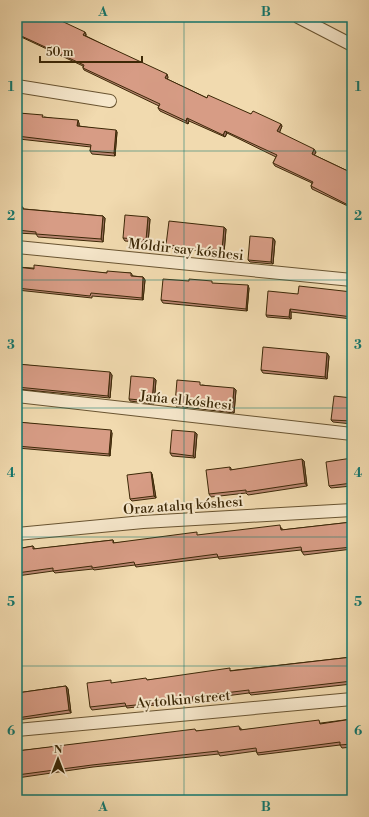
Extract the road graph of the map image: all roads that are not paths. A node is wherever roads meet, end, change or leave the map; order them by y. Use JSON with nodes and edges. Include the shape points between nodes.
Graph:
{"nodes":[{"id":1,"x":298,"y":17,"type":"edge"},
{"id":2,"x":352,"y":45,"type":"edge"},
{"id":3,"x":17,"y":86,"type":"edge"},
{"id":4,"x":110,"y":101,"type":"dead end"},
{"id":5,"x":17,"y":247,"type":"edge"},
{"id":6,"x":352,"y":280,"type":"edge"},
{"id":7,"x":17,"y":396,"type":"edge"},
{"id":8,"x":352,"y":434,"type":"edge"},
{"id":9,"x":352,"y":510,"type":"edge"},
{"id":10,"x":17,"y":534,"type":"edge"},
{"id":11,"x":352,"y":699,"type":"edge"},
{"id":12,"x":17,"y":730,"type":"edge"}],
"edges":[{"from":1,"to":2,"type":"street"},
{"from":3,"to":4,"type":"street"},
{"from":5,"to":6,"type":"street","name":"Móldir say kóshesi"},
{"from":7,"to":8,"type":"street","name":"Jańa el kóshesi"},
{"from":9,"to":10,"type":"street","name":"Oraz atalıq kóshesi","via":[[143,522]]},
{"from":11,"to":12,"type":"street","name":"Ay tolkin street"}]}
